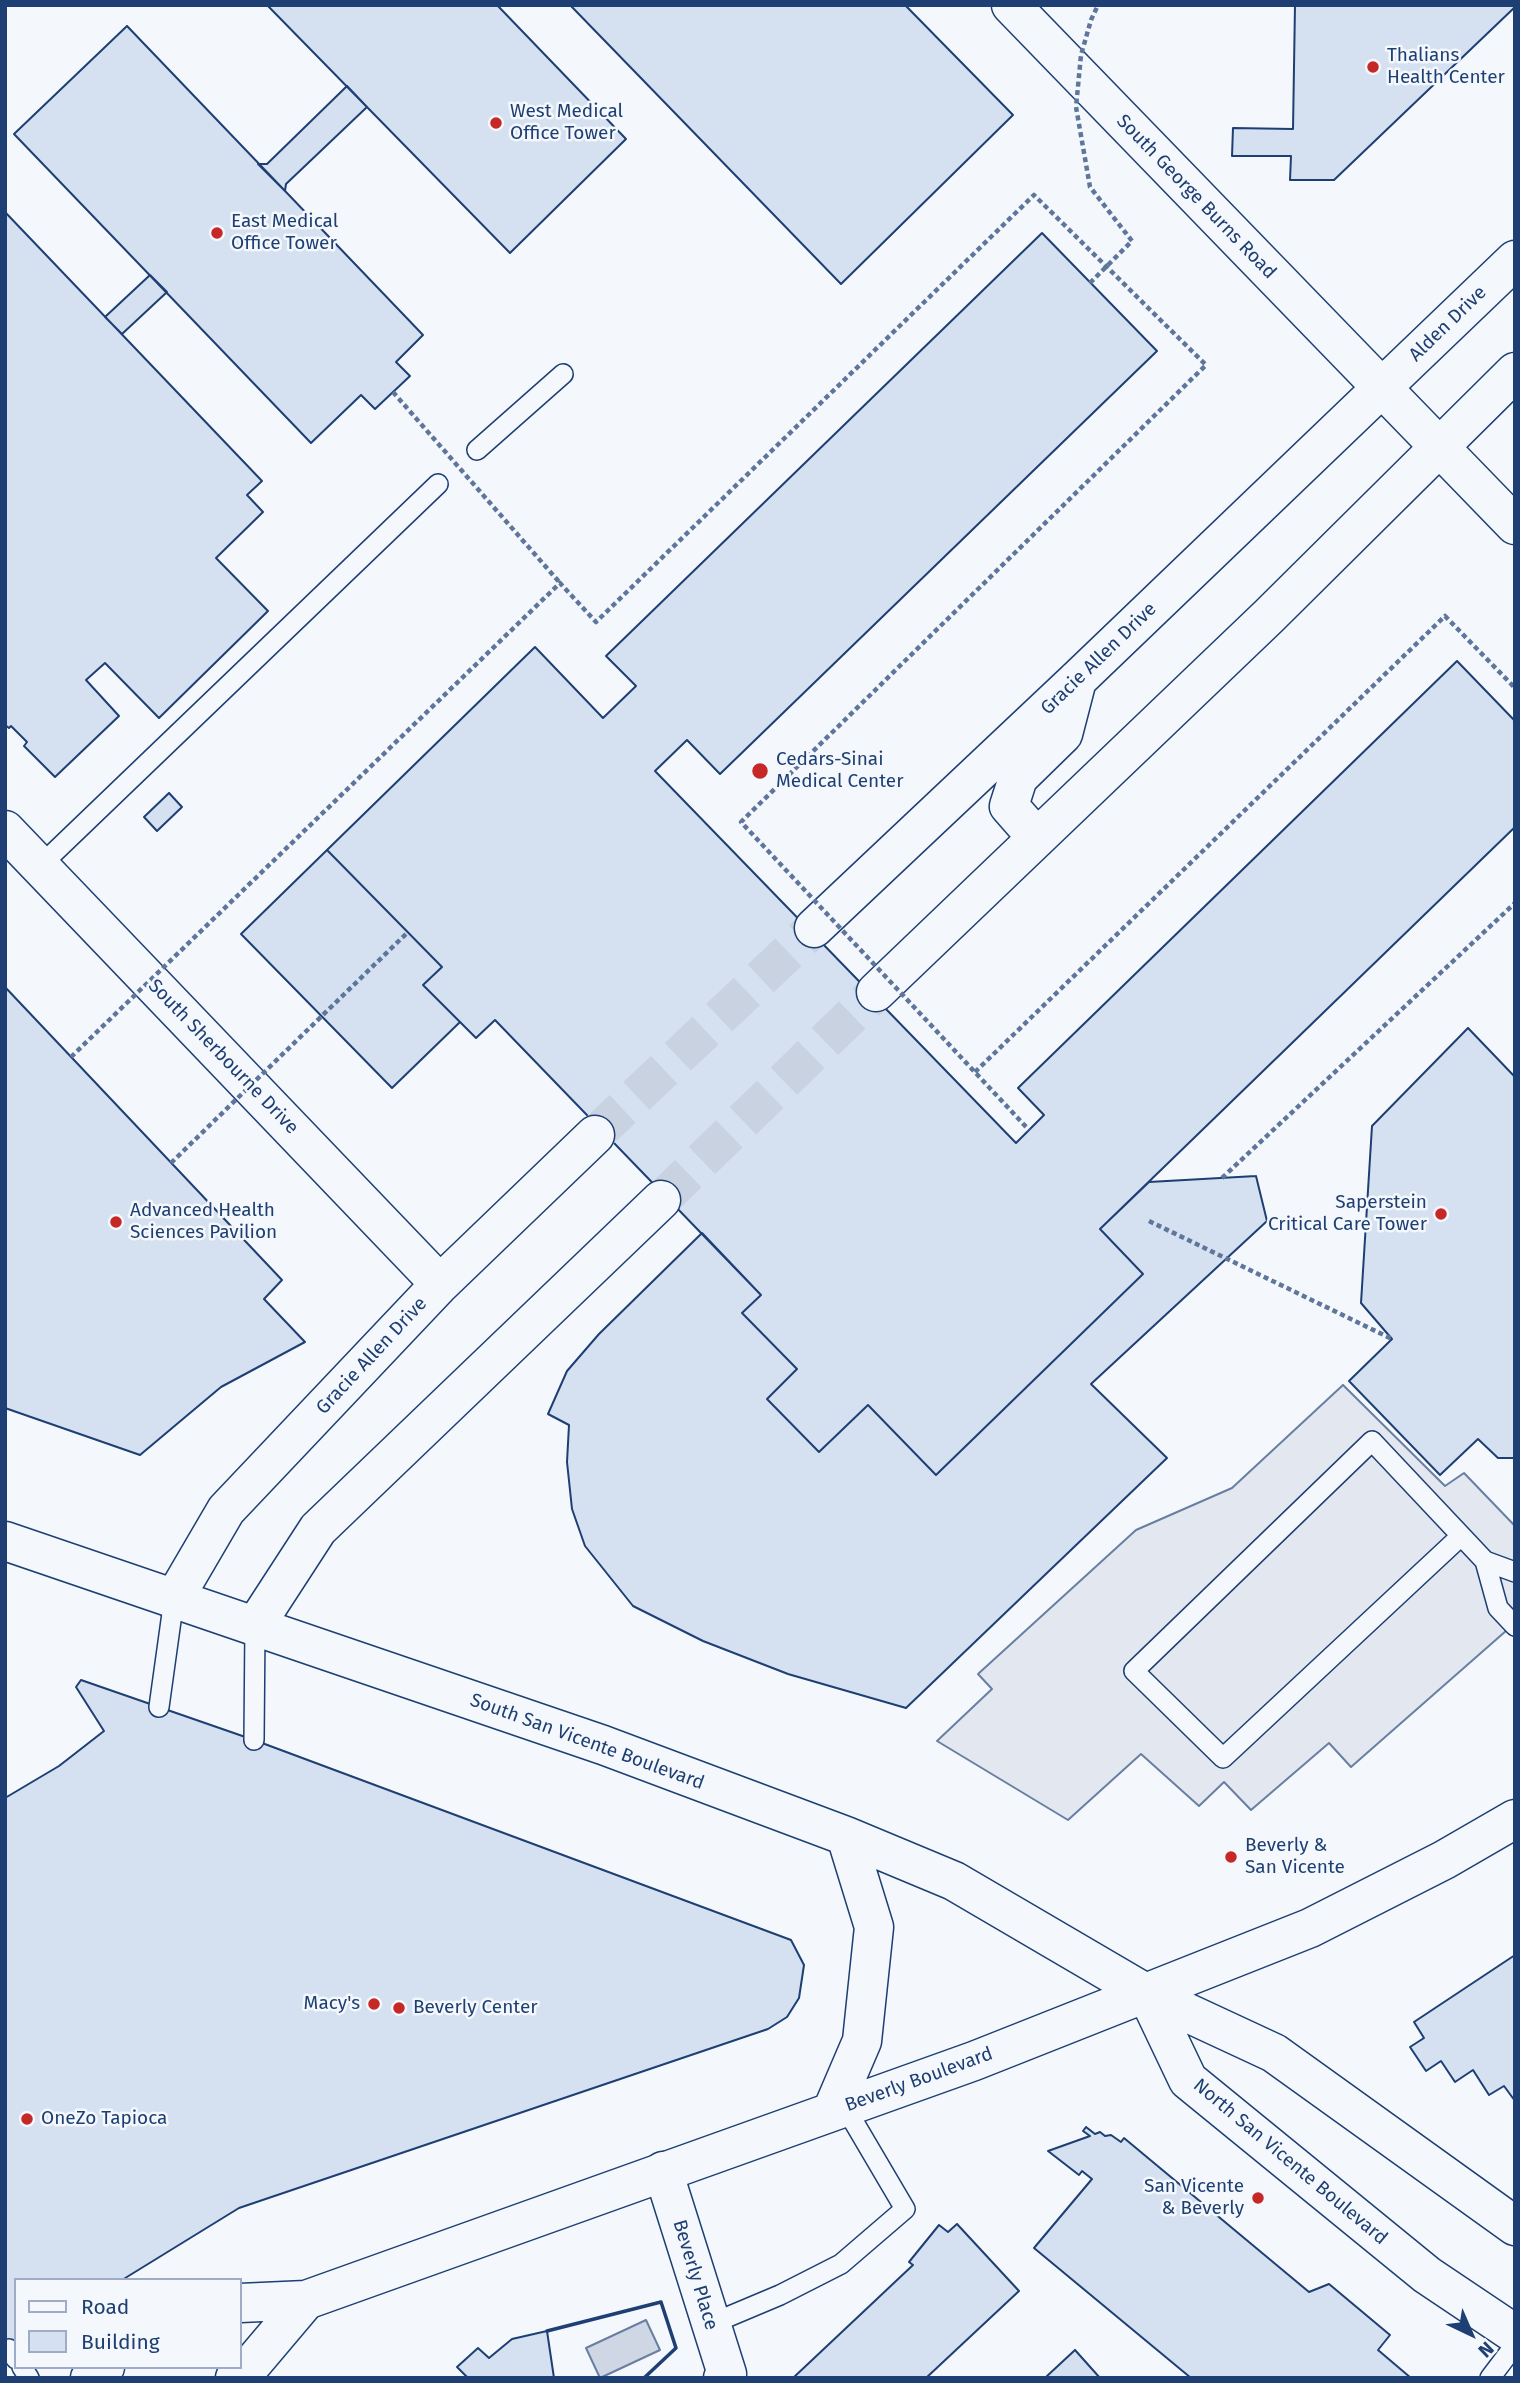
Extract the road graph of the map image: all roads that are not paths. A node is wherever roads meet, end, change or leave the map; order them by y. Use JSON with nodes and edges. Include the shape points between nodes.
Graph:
{"nodes":[{"id":1,"x":1010,"y":5,"type":"edge"},
{"id":2,"x":1515,"y":260,"type":"edge"},
{"id":3,"x":1515,"y":372,"type":"edge"},
{"id":4,"x":563,"y":374,"type":"dead end"},
{"id":5,"x":1382,"y":389,"type":"junction"},
{"id":6,"x":1440,"y":449,"type":"junction"},
{"id":7,"x":477,"y":450,"type":"dead end"},
{"id":8,"x":438,"y":484,"type":"dead end"},
{"id":9,"x":1515,"y":525,"type":"edge"},
{"id":10,"x":1077,"y":680,"type":"junction"},
{"id":11,"x":5,"y":830,"type":"edge"},
{"id":12,"x":1037,"y":838,"type":"junction"},
{"id":13,"x":40,"y":866,"type":"junction"},
{"id":14,"x":814,"y":929,"type":"tunnel mouth"},
{"id":15,"x":876,"y":992,"type":"tunnel mouth"},
{"id":16,"x":595,"y":1135,"type":"tunnel mouth"},
{"id":17,"x":661,"y":1200,"type":"tunnel mouth"},
{"id":18,"x":440,"y":1284,"type":"junction"},
{"id":19,"x":1461,"y":1536,"type":"junction"},
{"id":20,"x":5,"y":1541,"type":"edge"},
{"id":21,"x":1485,"y":1561,"type":"junction"},
{"id":22,"x":1515,"y":1572,"type":"edge"},
{"id":23,"x":174,"y":1599,"type":"junction"},
{"id":24,"x":255,"y":1626,"type":"junction"},
{"id":25,"x":1515,"y":1626,"type":"edge"},
{"id":26,"x":159,"y":1707,"type":"dead end"},
{"id":27,"x":254,"y":1740,"type":"dead end"},
{"id":28,"x":1515,"y":1819,"type":"edge"},
{"id":29,"x":846,"y":1836,"type":"junction"},
{"id":30,"x":1147,"y":1994,"type":"junction"},
{"id":31,"x":839,"y":2109,"type":"junction"},
{"id":32,"x":663,"y":2171,"type":"junction"},
{"id":33,"x":1512,"y":2220,"type":"edge"},
{"id":34,"x":306,"y":2300,"type":"junction"},
{"id":35,"x":242,"y":2303,"type":"edge"},
{"id":36,"x":711,"y":2324,"type":"junction"},
{"id":37,"x":1515,"y":2334,"type":"edge"},
{"id":38,"x":1515,"y":2346,"type":"edge"},
{"id":39,"x":726,"y":2377,"type":"edge"},
{"id":40,"x":235,"y":2378,"type":"edge"},
{"id":41,"x":1490,"y":2378,"type":"edge"}],
"edges":[{"from":1,"to":5,"type":"street","name":"South George Burns Road"},
{"from":2,"to":5,"type":"street","name":"Alden Drive"},
{"from":3,"to":6,"type":"street"},
{"from":4,"to":7,"type":"lane"},
{"from":5,"to":6,"type":"street","name":"South George Burns Road"},
{"from":5,"to":10,"type":"street","name":"Gracie Allen Drive"},
{"from":6,"to":9,"type":"street","name":"South George Burns Road"},
{"from":6,"to":12,"type":"street"},
{"from":8,"to":13,"type":"lane"},
{"from":10,"to":12,"type":"street","via":[[1063,734],[1018,778],[1009,806]]},
{"from":10,"to":14,"type":"street","name":"Gracie Allen Drive"},
{"from":11,"to":13,"type":"street","name":"South Sherbourne Drive"},
{"from":12,"to":15,"type":"street"},
{"from":13,"to":18,"type":"street","name":"South Sherbourne Drive"},
{"from":16,"to":18,"type":"street","name":"Gracie Allen Drive"},
{"from":17,"to":24,"type":"street","via":[[318,1529]]},
{"from":18,"to":23,"type":"street","name":"Gracie Allen Drive","via":[[226,1510]]},
{"from":19,"to":19,"type":"lane","via":[[1372,1441],[1134,1671],[1223,1758]]},
{"from":19,"to":21,"type":"lane"},
{"from":20,"to":23,"type":"street","name":"South San Vicente Boulevard"},
{"from":21,"to":22,"type":"lane"},
{"from":21,"to":25,"type":"lane","via":[[1498,1608]]},
{"from":23,"to":24,"type":"street","name":"South San Vicente Boulevard"},
{"from":23,"to":26,"type":"lane"},
{"from":24,"to":27,"type":"lane"},
{"from":24,"to":29,"type":"street","name":"South San Vicente Boulevard","via":[[603,1745]]},
{"from":28,"to":30,"type":"street","name":"Beverly Boulevard","via":[[1310,1928]]},
{"from":29,"to":30,"type":"street","name":"South San Vicente Boulevard","via":[[954,1881]]},
{"from":29,"to":31,"type":"street","via":[[874,1927],[862,2041]]},
{"from":30,"to":31,"type":"street","name":"Beverly Boulevard"},
{"from":30,"to":33,"type":"street","via":[[1274,2053]]},
{"from":30,"to":37,"type":"street","name":"North San Vicente Boulevard","via":[[1188,2080],[1427,2275]]},
{"from":31,"to":32,"type":"street","name":"Beverly Boulevard"},
{"from":31,"to":36,"type":"lane","via":[[905,2209],[841,2264]]},
{"from":32,"to":34,"type":"street","name":"Beverly Boulevard"},
{"from":32,"to":36,"type":"street","name":"Beverly Place"},
{"from":34,"to":35,"type":"street","name":"Beverly Boulevard"},
{"from":34,"to":40,"type":"street","name":"Beverly Boulevard"},
{"from":36,"to":39,"type":"street","name":"Beverly Place"},
{"from":38,"to":41,"type":"lane"}]}
